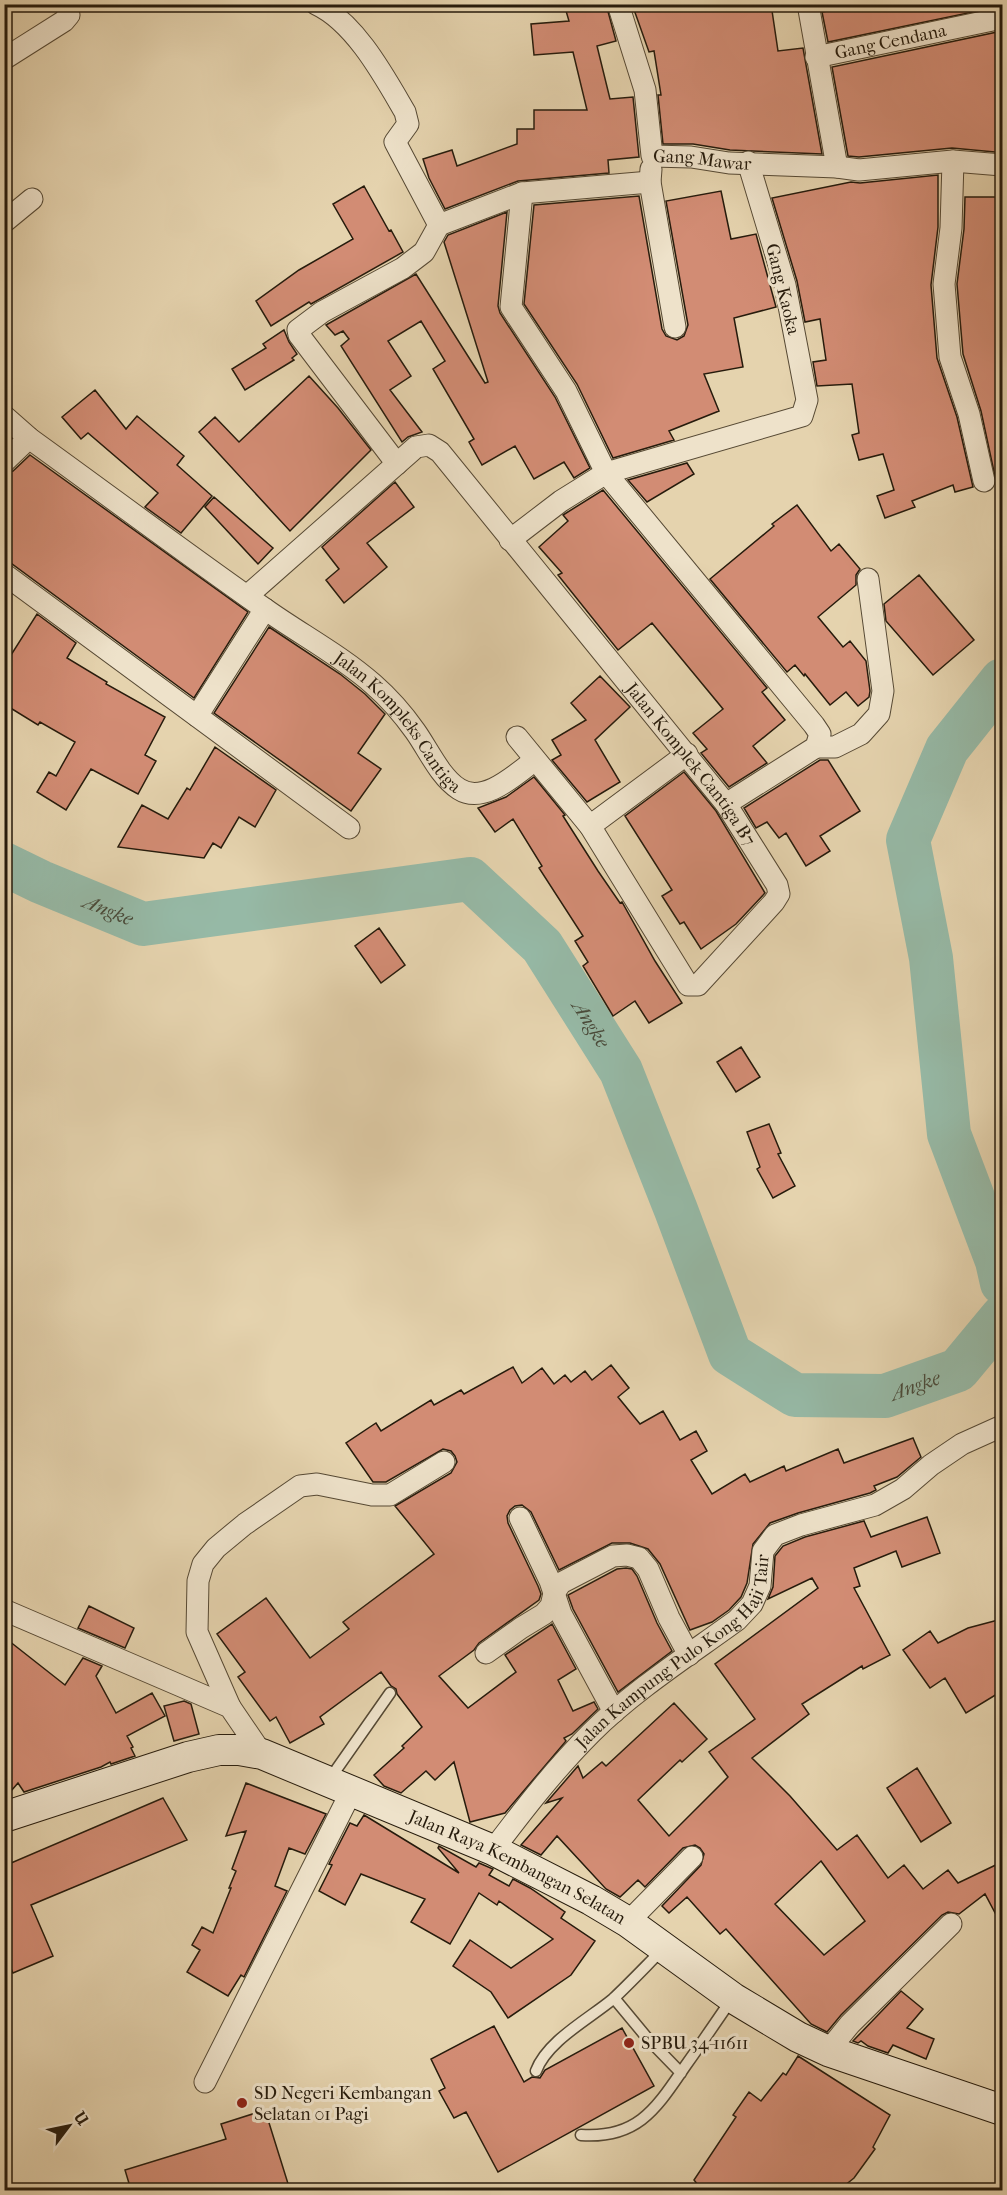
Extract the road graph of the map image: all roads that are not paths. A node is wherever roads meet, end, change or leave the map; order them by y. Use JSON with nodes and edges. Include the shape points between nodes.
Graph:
{"nodes":[{"id":1,"x":66,"y":4,"type":"edge"},
{"id":2,"x":316,"y":4,"type":"edge"},
{"id":3,"x":618,"y":4,"type":"edge"},
{"id":4,"x":808,"y":4,"type":"edge"},
{"id":5,"x":1002,"y":18,"type":"edge"},
{"id":6,"x":816,"y":57,"type":"junction"},
{"id":7,"x":4,"y":59,"type":"edge"},
{"id":8,"x":652,"y":156,"type":"junction"},
{"id":9,"x":953,"y":161,"type":"junction"},
{"id":10,"x":747,"y":162,"type":"junction"},
{"id":11,"x":1002,"y":165,"type":"edge"},
{"id":12,"x":837,"y":167,"type":"junction"},
{"id":13,"x":650,"y":182,"type":"junction"},
{"id":14,"x":522,"y":193,"type":"junction"},
{"id":15,"x":32,"y":199,"type":"dead end"},
{"id":16,"x":4,"y":222,"type":"edge"},
{"id":17,"x":439,"y":225,"type":"junction"},
{"id":18,"x":675,"y":327,"type":"dead end"},
{"id":19,"x":4,"y":416,"type":"edge"},
{"id":20,"x":29,"y":438,"type":"junction"},
{"id":21,"x":4,"y":462,"type":"edge"},
{"id":22,"x":397,"y":464,"type":"junction"},
{"id":23,"x":606,"y":473,"type":"junction"},
{"id":24,"x":984,"y":481,"type":"dead end"},
{"id":25,"x":510,"y":540,"type":"junction"},
{"id":26,"x":4,"y":574,"type":"edge"},
{"id":27,"x":868,"y":579,"type":"dead end"},
{"id":28,"x":247,"y":596,"type":"junction"},
{"id":29,"x":265,"y":609,"type":"junction"},
{"id":30,"x":197,"y":716,"type":"junction"},
{"id":31,"x":517,"y":737,"type":"dead end"},
{"id":32,"x":816,"y":747,"type":"junction"},
{"id":33,"x":687,"y":754,"type":"junction"},
{"id":34,"x":535,"y":760,"type":"junction"},
{"id":35,"x":726,"y":804,"type":"junction"},
{"id":36,"x":590,"y":826,"type":"junction"},
{"id":37,"x":349,"y":828,"type":"dead end"},
{"id":38,"x":1002,"y":1426,"type":"edge"},
{"id":39,"x":444,"y":1462,"type":"dead end"},
{"id":40,"x":520,"y":1518,"type":"dead end"},
{"id":41,"x":554,"y":1593,"type":"junction"},
{"id":42,"x":4,"y":1610,"type":"edge"},
{"id":43,"x":486,"y":1653,"type":"dead end"},
{"id":44,"x":689,"y":1655,"type":"junction"},
{"id":45,"x":390,"y":1693,"type":"dead end"},
{"id":46,"x":230,"y":1707,"type":"junction"},
{"id":47,"x":614,"y":1712,"type":"junction"},
{"id":48,"x":261,"y":1754,"type":"junction"},
{"id":49,"x":340,"y":1785,"type":"junction"},
{"id":50,"x":4,"y":1817,"type":"edge"},
{"id":51,"x":493,"y":1850,"type":"junction"},
{"id":52,"x":692,"y":1857,"type":"dead end"},
{"id":53,"x":628,"y":1922,"type":"junction"},
{"id":54,"x":951,"y":1924,"type":"dead end"},
{"id":55,"x":664,"y":1948,"type":"junction"},
{"id":56,"x":614,"y":1998,"type":"junction"},
{"id":57,"x":733,"y":1998,"type":"junction"},
{"id":58,"x":828,"y":2051,"type":"junction"},
{"id":59,"x":537,"y":2071,"type":"dead end"},
{"id":60,"x":681,"y":2073,"type":"junction"},
{"id":61,"x":205,"y":2082,"type":"dead end"},
{"id":62,"x":1002,"y":2110,"type":"edge"},
{"id":63,"x":581,"y":2134,"type":"dead end"}],
"edges":[{"from":1,"to":7,"type":"street","via":[[69,15],[64,21]]},
{"from":2,"to":17,"type":"street","via":[[334,14],[354,35],[405,112],[408,124],[395,142]]},
{"from":3,"to":8,"type":"street","name":"Gang Mawar","via":[[645,90]]},
{"from":4,"to":6,"type":"street"},
{"from":5,"to":6,"type":"street","name":"Gang Cendana"},
{"from":6,"to":12,"type":"street"},
{"from":8,"to":10,"type":"street","name":"Gang Mawar"},
{"from":8,"to":13,"type":"street"},
{"from":9,"to":11,"type":"street","name":"Gang Mawar"},
{"from":9,"to":12,"type":"street","name":"Gang Mawar","via":[[859,170]]},
{"from":9,"to":24,"type":"street","via":[[944,284],[950,357],[969,414]]},
{"from":10,"to":12,"type":"street","name":"Gang Mawar"},
{"from":10,"to":23,"type":"street","name":"Gang Kaoka","via":[[785,285],[807,400],[802,416]]},
{"from":13,"to":14,"type":"street"},
{"from":13,"to":18,"type":"street"},
{"from":14,"to":17,"type":"street"},
{"from":14,"to":23,"type":"street","via":[[511,307],[566,391]]},
{"from":15,"to":16,"type":"street"},
{"from":17,"to":22,"type":"street","via":[[424,252],[410,263],[322,312],[298,330]]},
{"from":19,"to":20,"type":"street"},
{"from":20,"to":21,"type":"street"},
{"from":20,"to":28,"type":"street"},
{"from":22,"to":25,"type":"street","name":"Jalan Komplek Cantiga B7","via":[[416,447],[429,445],[440,452]]},
{"from":22,"to":28,"type":"street","name":"Jalan Komplek Cantiga B7"},
{"from":23,"to":25,"type":"street"},
{"from":23,"to":32,"type":"street","via":[[814,725],[820,734]]},
{"from":25,"to":33,"type":"street","name":"Jalan Komplek Cantiga B7"},
{"from":26,"to":30,"type":"street"},
{"from":27,"to":32,"type":"street","via":[[883,691],[879,714],[861,734],[836,747]]},
{"from":28,"to":29,"type":"street","name":"Jalan Kompleks Cantiga"},
{"from":29,"to":30,"type":"street"},
{"from":29,"to":34,"type":"street","name":"Jalan Kompleks Cantiga","via":[[373,684],[414,729],[459,789],[484,792]]},
{"from":30,"to":37,"type":"street"},
{"from":31,"to":34,"type":"street"},
{"from":32,"to":35,"type":"street"},
{"from":33,"to":35,"type":"street","name":"Jalan Komplek Cantiga B7"},
{"from":33,"to":36,"type":"street"},
{"from":34,"to":36,"type":"street"},
{"from":35,"to":36,"type":"street","name":"Jalan Komplek Cantiga B7","via":[[779,894],[698,985],[688,985]]},
{"from":38,"to":44,"type":"street","name":"Jalan Kampung Pulo Kong Haji Tair","via":[[962,1444],[875,1505],[775,1535],[763,1551],[760,1586],[752,1604]]},
{"from":39,"to":46,"type":"street","via":[[390,1495],[317,1484],[300,1486],[216,1548],[203,1564],[198,1581],[197,1632]]},
{"from":40,"to":41,"type":"street"},
{"from":41,"to":43,"type":"street","via":[[544,1614]]},
{"from":41,"to":44,"type":"street","via":[[561,1583],[613,1556],[639,1558]]},
{"from":41,"to":47,"type":"street","via":[[561,1614]]},
{"from":42,"to":46,"type":"street"},
{"from":44,"to":47,"type":"street","name":"Jalan Kampung Pulo Kong Haji Tair"},
{"from":45,"to":49,"type":"lane"},
{"from":46,"to":48,"type":"street"},
{"from":47,"to":51,"type":"street","name":"Jalan Kampung Pulo Kong Haji Tair","via":[[537,1792]]},
{"from":48,"to":49,"type":"main road","name":"Jalan Raya Kembangan Selatan"},
{"from":48,"to":50,"type":"main road","name":"Jalan Raya Kembangan Selatan","via":[[219,1750],[188,1756]]},
{"from":49,"to":51,"type":"main road","name":"Jalan Raya Kembangan Selatan"},
{"from":49,"to":61,"type":"street"},
{"from":51,"to":53,"type":"main road","name":"Jalan Raya Kembangan Selatan"},
{"from":52,"to":53,"type":"street"},
{"from":53,"to":55,"type":"main road","name":"Jalan Raya Kembangan Selatan"},
{"from":54,"to":58,"type":"street"},
{"from":55,"to":56,"type":"lane"},
{"from":55,"to":57,"type":"main road","name":"Jalan Raya Kembangan Selatan"},
{"from":56,"to":59,"type":"lane","via":[[552,2047]]},
{"from":56,"to":60,"type":"lane"},
{"from":57,"to":58,"type":"main road","name":"Jalan Raya Kembangan Selatan"},
{"from":57,"to":60,"type":"lane"},
{"from":58,"to":62,"type":"main road","name":"Jalan Raya Kembangan Selatan"},
{"from":60,"to":63,"type":"lane","via":[[659,2105],[642,2120],[618,2133]]}]}
